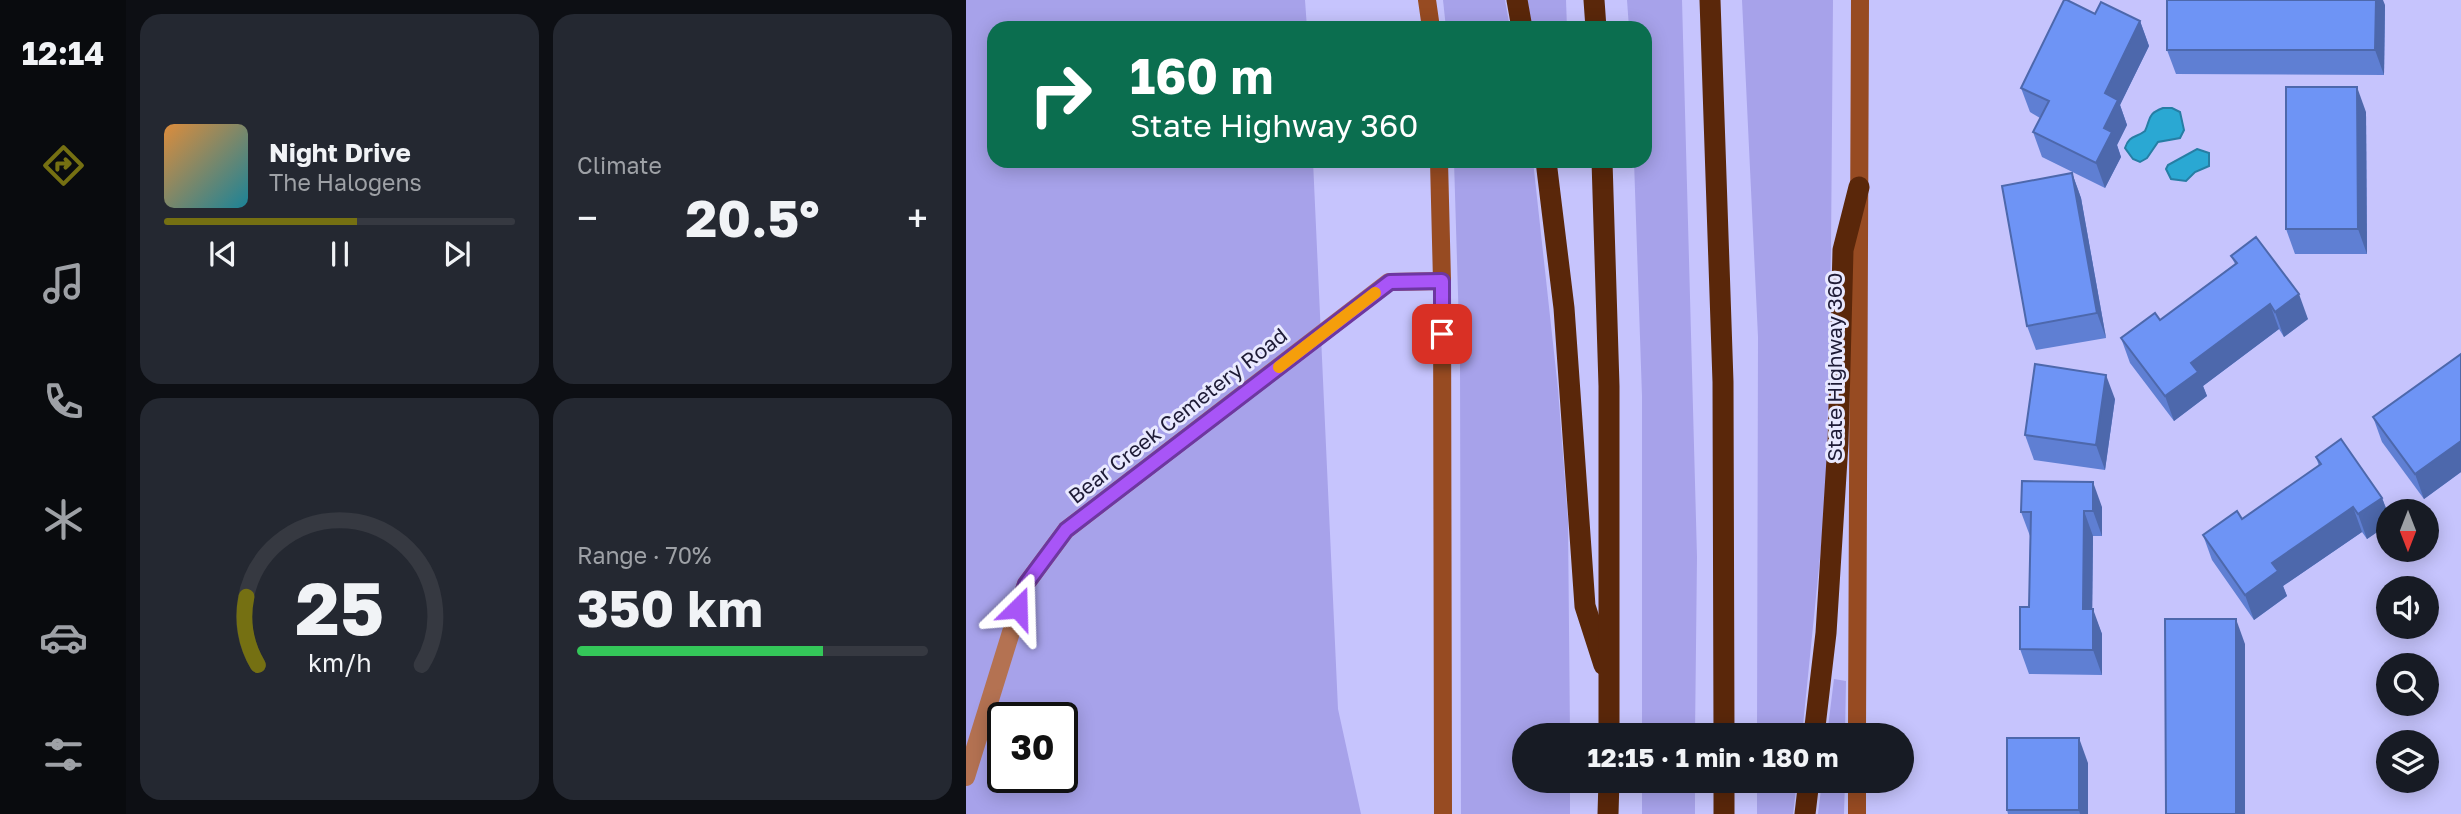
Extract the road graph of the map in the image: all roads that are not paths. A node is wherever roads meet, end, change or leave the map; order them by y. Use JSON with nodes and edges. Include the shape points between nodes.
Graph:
{"nodes":[{"id":1,"x":1427,"y":0,"type":"edge"},
{"id":2,"x":1517,"y":0,"type":"edge"},
{"id":3,"x":1594,"y":0,"type":"edge"},
{"id":4,"x":1710,"y":0,"type":"edge"},
{"id":5,"x":1860,"y":0,"type":"edge"},
{"id":6,"x":1430,"y":21,"type":"edge"},
{"id":7,"x":1521,"y":21,"type":"edge"},
{"id":8,"x":1596,"y":21,"type":"edge"},
{"id":9,"x":1439,"y":168,"type":"edge"},
{"id":10,"x":1547,"y":168,"type":"edge"},
{"id":11,"x":1602,"y":168,"type":"edge"},
{"id":12,"x":1859,"y":187,"type":"junction"},
{"id":13,"x":1442,"y":281,"type":"junction"},
{"id":14,"x":1610,"y":684,"type":"junction"},
{"id":15,"x":1609,"y":723,"type":"edge"},
{"id":16,"x":1724,"y":723,"type":"edge"},
{"id":17,"x":1815,"y":723,"type":"edge"},
{"id":18,"x":1857,"y":723,"type":"edge"},
{"id":19,"x":966,"y":778,"type":"edge"},
{"id":20,"x":1609,"y":793,"type":"edge"},
{"id":21,"x":1724,"y":793,"type":"edge"},
{"id":22,"x":1807,"y":793,"type":"edge"},
{"id":23,"x":1857,"y":793,"type":"edge"},
{"id":24,"x":1443,"y":814,"type":"edge"},
{"id":25,"x":1608,"y":814,"type":"edge"},
{"id":26,"x":1724,"y":814,"type":"edge"},
{"id":27,"x":1805,"y":814,"type":"edge"},
{"id":28,"x":1857,"y":814,"type":"edge"}],
"edges":[{"from":1,"to":6,"type":"main road"},
{"from":2,"to":7,"type":"highway"},
{"from":3,"to":8,"type":"highway"},
{"from":4,"to":16,"type":"highway","via":[[1723,382]]},
{"from":5,"to":12,"type":"main road","name":"State Highway 360"},
{"from":9,"to":13,"type":"main road"},
{"from":10,"to":14,"type":"highway","via":[[1564,308],[1585,606]]},
{"from":11,"to":14,"type":"highway"},
{"from":12,"to":17,"type":"highway","via":[[1843,250],[1838,443]]},
{"from":12,"to":18,"type":"main road","name":"State Highway 360"},
{"from":13,"to":19,"type":"street","name":"Bear Creek Cemetery Road","via":[[1390,282],[1066,530],[1026,584]]},
{"from":13,"to":24,"type":"main road"},
{"from":14,"to":15,"type":"highway"},
{"from":20,"to":25,"type":"highway"},
{"from":21,"to":26,"type":"highway"},
{"from":22,"to":27,"type":"highway"},
{"from":23,"to":28,"type":"main road"}]}
